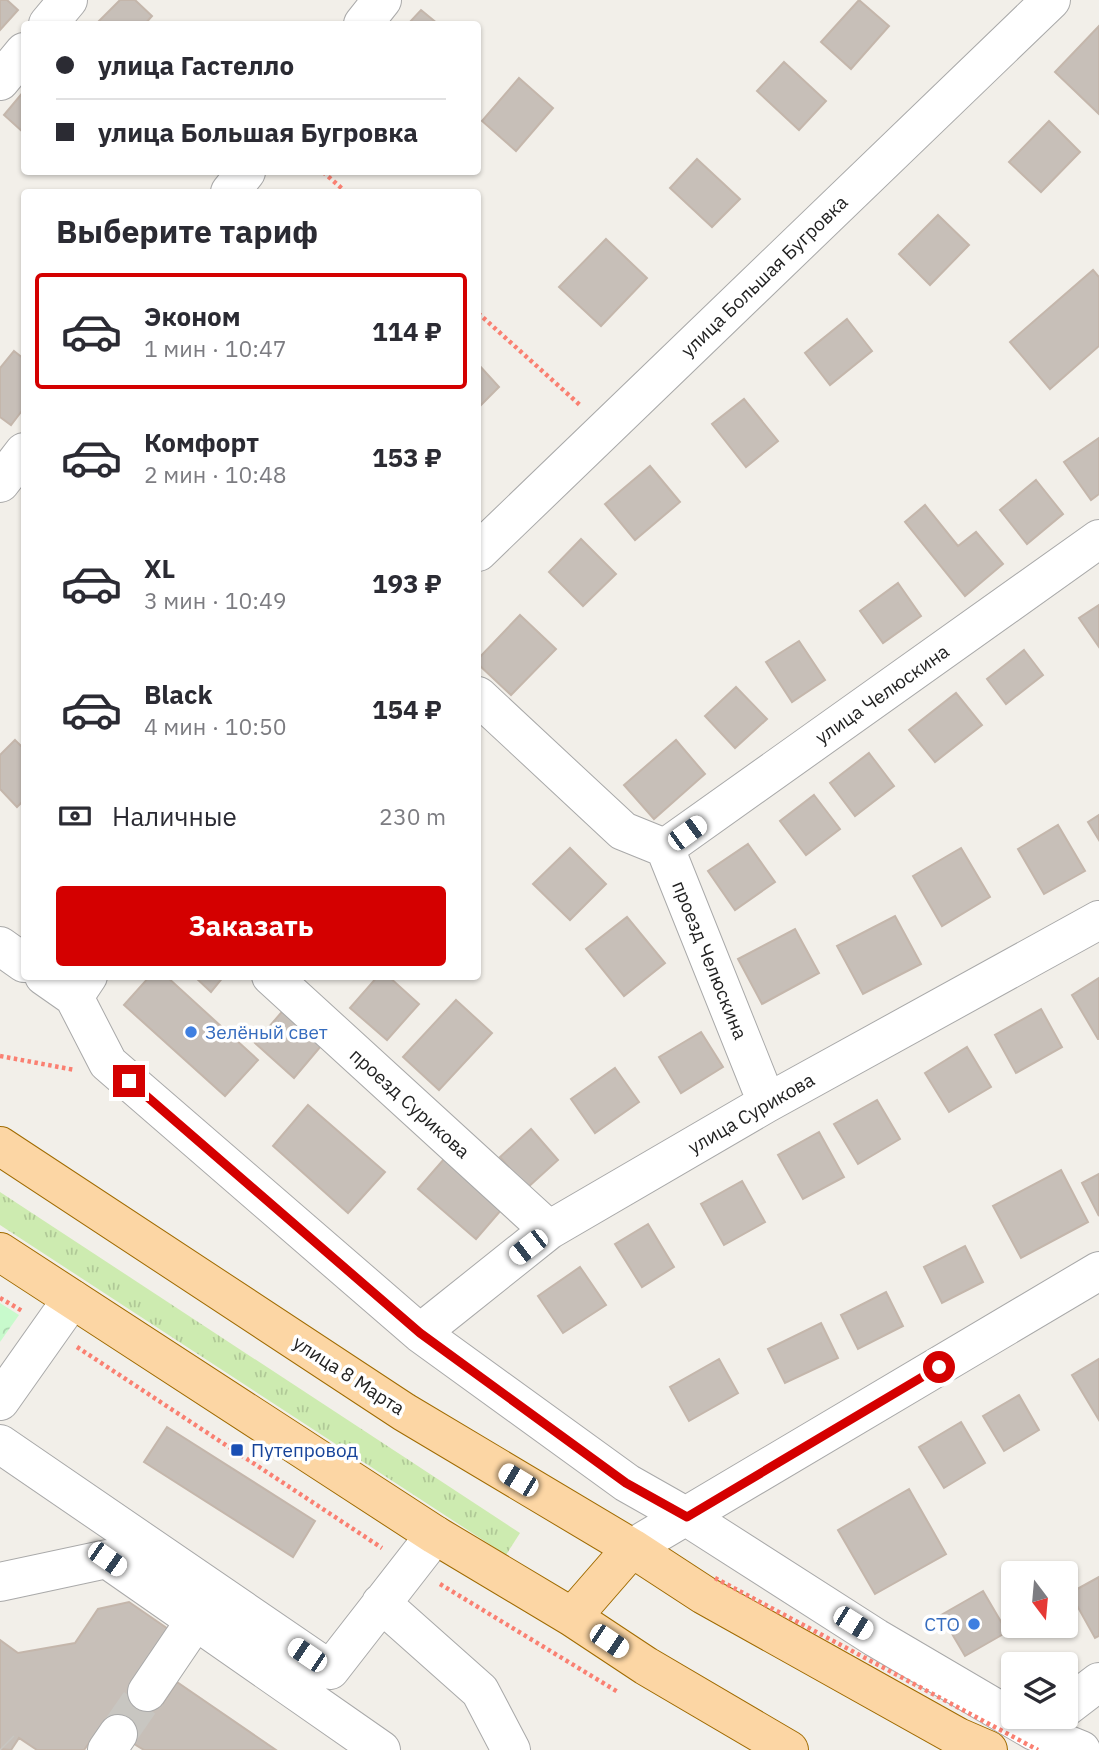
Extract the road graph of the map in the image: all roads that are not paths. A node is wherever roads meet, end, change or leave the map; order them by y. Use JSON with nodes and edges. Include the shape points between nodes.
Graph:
{"nodes":[{"id":1,"x":68,"y":0,"type":"edge"},
{"id":2,"x":382,"y":0,"type":"edge"},
{"id":3,"x":1051,"y":0,"type":"edge"},
{"id":4,"x":50,"y":21,"type":"edge"},
{"id":5,"x":365,"y":21,"type":"edge"},
{"id":6,"x":21,"y":56,"type":"edge"},
{"id":7,"x":0,"y":81,"type":"edge"},
{"id":8,"x":244,"y":175,"type":"edge"},
{"id":9,"x":232,"y":189,"type":"edge"},
{"id":10,"x":21,"y":456,"type":"edge"},
{"id":11,"x":0,"y":483,"type":"edge"},
{"id":12,"x":1099,"y":539,"type":"edge"},
{"id":13,"x":481,"y":549,"type":"edge"},
{"id":14,"x":481,"y":699,"type":"edge"},
{"id":15,"x":665,"y":848,"type":"junction"},
{"id":16,"x":1099,"y":920,"type":"edge"},
{"id":17,"x":0,"y":946,"type":"edge"},
{"id":18,"x":21,"y":961,"type":"edge"},
{"id":19,"x":275,"y":980,"type":"edge"},
{"id":20,"x":68,"y":983,"type":"edge"},
{"id":21,"x":767,"y":1103,"type":"junction"},
{"id":22,"x":0,"y":1146,"type":"edge"},
{"id":23,"x":549,"y":1230,"type":"junction"},
{"id":24,"x":0,"y":1252,"type":"edge"},
{"id":25,"x":1099,"y":1271,"type":"edge"},
{"id":26,"x":62,"y":1314,"type":"junction"},
{"id":27,"x":420,"y":1333,"type":"junction"},
{"id":28,"x":0,"y":1401,"type":"edge"},
{"id":29,"x":0,"y":1444,"type":"edge"},
{"id":30,"x":687,"y":1517,"type":"junction"},
{"id":31,"x":435,"y":1535,"type":"junction"},
{"id":32,"x":632,"y":1548,"type":"junction"},
{"id":33,"x":0,"y":1582,"type":"edge"},
{"id":34,"x":382,"y":1603,"type":"junction"},
{"id":35,"x":205,"y":1607,"type":"junction"},
{"id":36,"x":572,"y":1617,"type":"junction"},
{"id":37,"x":1099,"y":1682,"type":"edge"},
{"id":38,"x":147,"y":1692,"type":"tunnel mouth"},
{"id":39,"x":1078,"y":1698,"type":"edge"},
{"id":40,"x":1021,"y":1740,"type":"edge"},
{"id":41,"x":515,"y":1747,"type":"edge"},
{"id":42,"x":381,"y":1750,"type":"edge"},
{"id":43,"x":789,"y":1750,"type":"edge"},
{"id":44,"x":1081,"y":1750,"type":"edge"}],
"edges":[{"from":1,"to":4,"type":"street"},
{"from":2,"to":5,"type":"street"},
{"from":3,"to":13,"type":"street","name":"улица Большая Бугровка"},
{"from":6,"to":7,"type":"street"},
{"from":8,"to":9,"type":"street"},
{"from":10,"to":11,"type":"street"},
{"from":12,"to":15,"type":"street","name":"улица Челюскина"},
{"from":14,"to":15,"type":"street","via":[[623,831]]},
{"from":15,"to":21,"type":"street","name":"проезд Челюскина"},
{"from":16,"to":21,"type":"street","name":"улица Сурикова"},
{"from":17,"to":18,"type":"street"},
{"from":19,"to":23,"type":"street","name":"проезд Сурикова"},
{"from":20,"to":27,"type":"street","via":[[108,1063]]},
{"from":21,"to":23,"type":"street","name":"улица Сурикова"},
{"from":22,"to":32,"type":"main road","name":"улица 8 Марта","via":[[404,1412]]},
{"from":23,"to":27,"type":"street","name":"улица Сурикова"},
{"from":24,"to":26,"type":"main road"},
{"from":25,"to":30,"type":"street"},
{"from":26,"to":28,"type":"street"},
{"from":26,"to":31,"type":"main road"},
{"from":27,"to":30,"type":"street","via":[[626,1483]]},
{"from":29,"to":35,"type":"street"},
{"from":30,"to":32,"type":"street"},
{"from":30,"to":40,"type":"street","via":[[876,1638]]},
{"from":31,"to":34,"type":"street"},
{"from":31,"to":36,"type":"main road"},
{"from":32,"to":36,"type":"main road"},
{"from":32,"to":40,"type":"main road","name":"улица 8 Марта","via":[[710,1587],[958,1737]]},
{"from":33,"to":35,"type":"street","via":[[107,1559]]},
{"from":34,"to":35,"type":"street","via":[[330,1670]]},
{"from":34,"to":41,"type":"street","via":[[480,1691]]},
{"from":35,"to":38,"type":"street"},
{"from":35,"to":42,"type":"street"},
{"from":36,"to":43,"type":"main road"},
{"from":37,"to":39,"type":"street"},
{"from":40,"to":44,"type":"street"}]}
